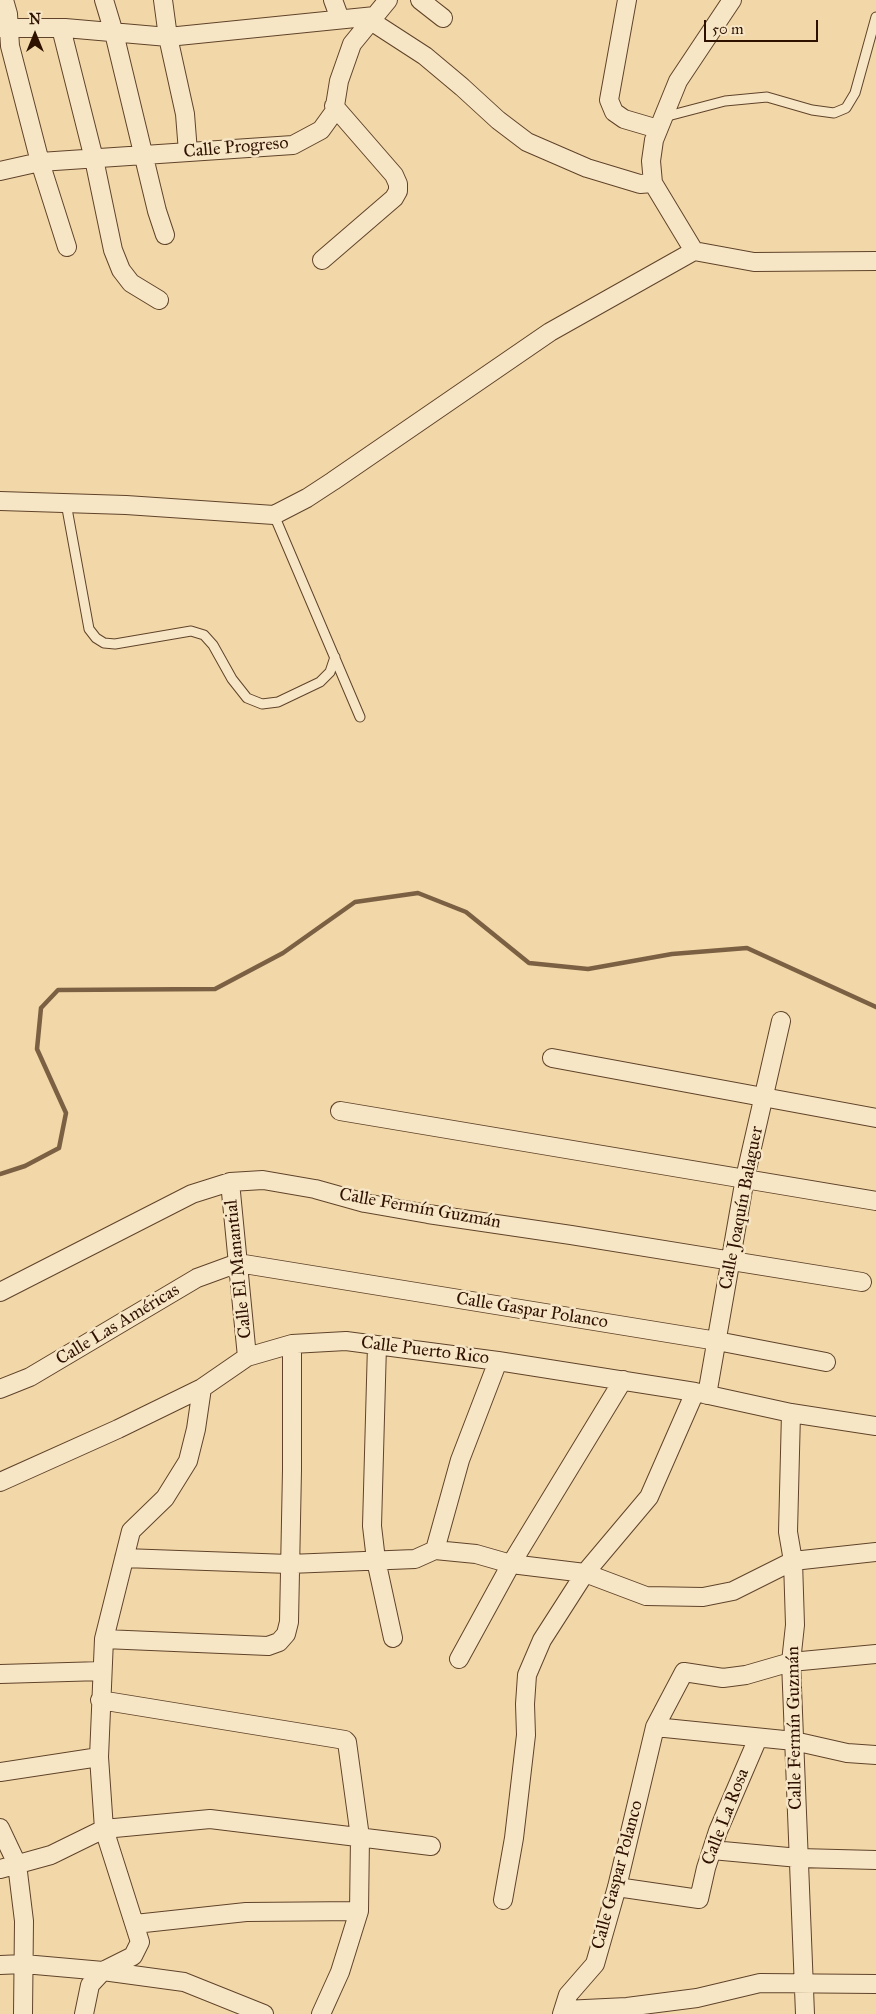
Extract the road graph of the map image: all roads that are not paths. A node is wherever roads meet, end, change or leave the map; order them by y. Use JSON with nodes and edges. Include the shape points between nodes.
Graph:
{"nodes":[{"id":1,"x":4,"y":0,"type":"edge"},
{"id":2,"x":104,"y":0,"type":"edge"},
{"id":3,"x":163,"y":0,"type":"edge"},
{"id":4,"x":333,"y":0,"type":"edge"},
{"id":5,"x":420,"y":0,"type":"edge"},
{"id":6,"x":627,"y":0,"type":"edge"},
{"id":7,"x":732,"y":0,"type":"edge"},
{"id":8,"x":381,"y":8,"type":"edge"},
{"id":9,"x":876,"y":17,"type":"edge"},
{"id":10,"x":443,"y":18,"type":"dead end"},
{"id":11,"x":340,"y":19,"type":"junction"},
{"id":12,"x":4,"y":27,"type":"edge"},
{"id":13,"x":61,"y":28,"type":"junction"},
{"id":14,"x":114,"y":33,"type":"junction"},
{"id":15,"x":168,"y":37,"type":"junction"},
{"id":16,"x":334,"y":106,"type":"junction"},
{"id":17,"x":661,"y":123,"type":"junction"},
{"id":18,"x":188,"y":152,"type":"junction"},
{"id":19,"x":144,"y":155,"type":"junction"},
{"id":20,"x":94,"y":159,"type":"junction"},
{"id":21,"x":40,"y":162,"type":"junction"},
{"id":22,"x":0,"y":171,"type":"edge"},
{"id":23,"x":653,"y":183,"type":"junction"},
{"id":24,"x":165,"y":234,"type":"dead end"},
{"id":25,"x":67,"y":247,"type":"dead end"},
{"id":26,"x":694,"y":251,"type":"junction"},
{"id":27,"x":322,"y":260,"type":"dead end"},
{"id":28,"x":876,"y":262,"type":"edge"},
{"id":29,"x":158,"y":300,"type":"dead end"},
{"id":30,"x":0,"y":501,"type":"edge"},
{"id":31,"x":66,"y":503,"type":"junction"},
{"id":32,"x":274,"y":515,"type":"junction"},
{"id":33,"x":335,"y":657,"type":"junction"},
{"id":34,"x":360,"y":717,"type":"dead end"},
{"id":35,"x":781,"y":1021,"type":"dead end"},
{"id":36,"x":552,"y":1058,"type":"dead end"},
{"id":37,"x":765,"y":1098,"type":"junction"},
{"id":38,"x":340,"y":1111,"type":"dead end"},
{"id":39,"x":876,"y":1118,"type":"edge"},
{"id":40,"x":745,"y":1178,"type":"junction"},
{"id":41,"x":230,"y":1182,"type":"junction"},
{"id":42,"x":876,"y":1201,"type":"edge"},
{"id":43,"x":731,"y":1262,"type":"junction"},
{"id":44,"x":238,"y":1263,"type":"junction"},
{"id":45,"x":862,"y":1282,"type":"dead end"},
{"id":46,"x":0,"y":1292,"type":"edge"},
{"id":47,"x":717,"y":1341,"type":"junction"},
{"id":48,"x":292,"y":1344,"type":"junction"},
{"id":49,"x":377,"y":1345,"type":"junction"},
{"id":50,"x":247,"y":1357,"type":"junction"},
{"id":51,"x":498,"y":1361,"type":"junction"},
{"id":52,"x":826,"y":1362,"type":"dead end"},
{"id":53,"x":623,"y":1380,"type":"junction"},
{"id":54,"x":202,"y":1388,"type":"junction"},
{"id":55,"x":0,"y":1389,"type":"edge"},
{"id":56,"x":701,"y":1394,"type":"junction"},
{"id":57,"x":791,"y":1414,"type":"junction"},
{"id":58,"x":876,"y":1426,"type":"edge"},
{"id":59,"x":0,"y":1482,"type":"edge"},
{"id":60,"x":435,"y":1550,"type":"junction"},
{"id":61,"x":876,"y":1552,"type":"edge"},
{"id":62,"x":124,"y":1558,"type":"junction"},
{"id":63,"x":376,"y":1560,"type":"junction"},
{"id":64,"x":793,"y":1561,"type":"junction"},
{"id":65,"x":289,"y":1564,"type":"junction"},
{"id":66,"x":511,"y":1564,"type":"junction"},
{"id":67,"x":585,"y":1573,"type":"junction"},
{"id":68,"x":393,"y":1638,"type":"dead end"},
{"id":69,"x":104,"y":1639,"type":"junction"},
{"id":70,"x":876,"y":1654,"type":"edge"},
{"id":71,"x":459,"y":1660,"type":"dead end"},
{"id":72,"x":791,"y":1662,"type":"junction"},
{"id":73,"x":102,"y":1671,"type":"junction"},
{"id":74,"x":0,"y":1674,"type":"edge"},
{"id":75,"x":100,"y":1700,"type":"junction"},
{"id":76,"x":655,"y":1727,"type":"junction"},
{"id":77,"x":758,"y":1738,"type":"junction"},
{"id":78,"x":794,"y":1741,"type":"junction"},
{"id":79,"x":876,"y":1755,"type":"edge"},
{"id":80,"x":99,"y":1757,"type":"junction"},
{"id":81,"x":0,"y":1772,"type":"edge"},
{"id":82,"x":0,"y":1828,"type":"edge"},
{"id":83,"x":104,"y":1829,"type":"junction"},
{"id":84,"x":360,"y":1837,"type":"junction"},
{"id":85,"x":431,"y":1846,"type":"dead end"},
{"id":86,"x":712,"y":1850,"type":"junction"},
{"id":87,"x":799,"y":1858,"type":"junction"},
{"id":88,"x":876,"y":1860,"type":"edge"},
{"id":89,"x":8,"y":1867,"type":"edge"},
{"id":90,"x":617,"y":1887,"type":"junction"},
{"id":91,"x":503,"y":1900,"type":"dead end"},
{"id":92,"x":359,"y":1911,"type":"junction"},
{"id":93,"x":134,"y":1924,"type":"junction"},
{"id":94,"x":24,"y":1964,"type":"junction"},
{"id":95,"x":0,"y":1965,"type":"edge"},
{"id":96,"x":103,"y":1971,"type":"junction"},
{"id":97,"x":804,"y":1984,"type":"junction"},
{"id":98,"x":876,"y":1984,"type":"edge"},
{"id":99,"x":563,"y":2012,"type":"edge"},
{"id":100,"x":23,"y":2014,"type":"edge"},
{"id":101,"x":84,"y":2014,"type":"edge"},
{"id":102,"x":264,"y":2014,"type":"edge"},
{"id":103,"x":321,"y":2014,"type":"edge"},
{"id":104,"x":805,"y":2014,"type":"edge"}],
"edges":[{"from":1,"to":12,"type":"street","via":[[8,14]]},
{"from":2,"to":14,"type":"street"},
{"from":3,"to":15,"type":"street"},
{"from":4,"to":11,"type":"street"},
{"from":5,"to":10,"type":"street"},
{"from":6,"to":17,"type":"street","via":[[609,100],[614,112],[624,119]]},
{"from":7,"to":17,"type":"street","via":[[678,81]]},
{"from":8,"to":11,"type":"street"},
{"from":8,"to":16,"type":"street","name":"Calle Progreso","via":[[352,44]]},
{"from":8,"to":23,"type":"street","via":[[425,56],[528,142],[587,168],[640,184]]},
{"from":9,"to":17,"type":"lane","via":[[855,92],[846,108],[834,113],[812,110],[767,96],[725,101]]},
{"from":11,"to":15,"type":"street"},
{"from":12,"to":13,"type":"street"},
{"from":12,"to":21,"type":"street"},
{"from":13,"to":14,"type":"street"},
{"from":13,"to":20,"type":"street"},
{"from":14,"to":15,"type":"street"},
{"from":14,"to":19,"type":"street"},
{"from":15,"to":18,"type":"street","via":[[185,114]]},
{"from":16,"to":18,"type":"street","name":"Calle Progreso","via":[[334,112],[321,130],[294,145]]},
{"from":16,"to":27,"type":"street","via":[[394,175],[398,191]]},
{"from":17,"to":23,"type":"street","via":[[651,161]]},
{"from":18,"to":19,"type":"street","name":"Calle Progreso"},
{"from":19,"to":20,"type":"street","name":"Calle Progreso"},
{"from":19,"to":24,"type":"street"},
{"from":20,"to":21,"type":"street","name":"Calle Progreso"},
{"from":20,"to":29,"type":"street","via":[[113,250],[121,270],[131,283]]},
{"from":21,"to":22,"type":"street","name":"Calle Progreso"},
{"from":21,"to":25,"type":"street"},
{"from":23,"to":26,"type":"street"},
{"from":26,"to":28,"type":"street","via":[[754,262]]},
{"from":26,"to":32,"type":"street","via":[[550,332],[333,481]]},
{"from":30,"to":31,"type":"street"},
{"from":31,"to":32,"type":"street"},
{"from":31,"to":33,"type":"lane","via":[[89,629],[104,643],[191,631],[204,635],[247,698],[262,704],[278,702],[320,682],[330,672]]},
{"from":32,"to":33,"type":"lane"},
{"from":33,"to":34,"type":"lane"},
{"from":35,"to":37,"type":"street","name":"Calle Joaquín Balaguer"},
{"from":36,"to":37,"type":"street"},
{"from":37,"to":39,"type":"street"},
{"from":37,"to":40,"type":"street","name":"Calle Joaquín Balaguer"},
{"from":38,"to":40,"type":"street"},
{"from":40,"to":42,"type":"street"},
{"from":40,"to":43,"type":"street","name":"Calle Joaquín Balaguer"},
{"from":41,"to":43,"type":"street","name":"Calle Fermín Guzmán","via":[[263,1180],[288,1183],[365,1203]]},
{"from":41,"to":44,"type":"street","name":"Calle El Manantial"},
{"from":41,"to":46,"type":"street","name":"Calle Fermín Guzmán","via":[[192,1194]]},
{"from":43,"to":45,"type":"street","name":"Calle Fermín Guzmán"},
{"from":43,"to":47,"type":"street","name":"Calle Joaquín Balaguer"},
{"from":44,"to":47,"type":"street","name":"Calle Gaspar Polanco"},
{"from":44,"to":50,"type":"street","name":"Calle El Manantial"},
{"from":44,"to":55,"type":"street","name":"Calle Las Américas","via":[[197,1278],[30,1378]]},
{"from":47,"to":52,"type":"street","name":"Calle Gaspar Polanco"},
{"from":47,"to":56,"type":"street","name":"Calle Joaquín Balaguer"},
{"from":48,"to":49,"type":"street","name":"Calle Puerto Rico","via":[[346,1341]]},
{"from":48,"to":50,"type":"street","name":"Calle Puerto Rico"},
{"from":48,"to":65,"type":"street"},
{"from":49,"to":51,"type":"street","name":"Calle Puerto Rico"},
{"from":49,"to":63,"type":"street","via":[[372,1526]]},
{"from":50,"to":54,"type":"street","name":"Calle Puerto Rico"},
{"from":51,"to":53,"type":"street","name":"Calle Puerto Rico"},
{"from":51,"to":60,"type":"street","via":[[460,1460]]},
{"from":53,"to":56,"type":"street","name":"Calle Puerto Rico"},
{"from":53,"to":66,"type":"street"},
{"from":54,"to":59,"type":"street","name":"Calle Puerto Rico"},
{"from":54,"to":62,"type":"street","via":[[188,1462],[165,1498],[131,1530]]},
{"from":56,"to":57,"type":"street","name":"Calle Puerto Rico"},
{"from":56,"to":67,"type":"street","name":"Calle Joaquín Balaguer","via":[[649,1497]]},
{"from":57,"to":58,"type":"street","name":"Calle Puerto Rico"},
{"from":57,"to":64,"type":"street","name":"Calle Fermín Guzmán","via":[[788,1532]]},
{"from":60,"to":63,"type":"street","via":[[414,1559]]},
{"from":60,"to":66,"type":"street","via":[[476,1554]]},
{"from":61,"to":64,"type":"street"},
{"from":62,"to":65,"type":"street"},
{"from":62,"to":69,"type":"street"},
{"from":63,"to":65,"type":"street"},
{"from":63,"to":68,"type":"street"},
{"from":64,"to":67,"type":"street","via":[[733,1591],[703,1597],[646,1596]]},
{"from":64,"to":72,"type":"street","name":"Calle Fermín Guzmán"},
{"from":65,"to":69,"type":"street","via":[[289,1622],[286,1634],[279,1642],[268,1646]]},
{"from":66,"to":67,"type":"street"},
{"from":66,"to":71,"type":"street"},
{"from":67,"to":91,"type":"street","name":"Calle Joaquín Balaguer","via":[[542,1640],[527,1675],[526,1735]]},
{"from":69,"to":73,"type":"street"},
{"from":70,"to":72,"type":"street"},
{"from":72,"to":76,"type":"street","name":"Calle Gaspar Polanco","via":[[723,1678],[684,1672]]},
{"from":72,"to":78,"type":"street","name":"Calle Fermín Guzmán"},
{"from":73,"to":74,"type":"street"},
{"from":73,"to":75,"type":"street"},
{"from":75,"to":80,"type":"street"},
{"from":75,"to":84,"type":"street","via":[[345,1740]]},
{"from":76,"to":77,"type":"street"},
{"from":76,"to":90,"type":"street","name":"Calle Gaspar Polanco"},
{"from":77,"to":78,"type":"street"},
{"from":77,"to":86,"type":"street","name":"Calle La Rosa"},
{"from":78,"to":79,"type":"street","via":[[847,1753]]},
{"from":78,"to":87,"type":"street","name":"Calle Fermín Guzmán"},
{"from":80,"to":81,"type":"street"},
{"from":80,"to":83,"type":"street"},
{"from":82,"to":89,"type":"street"},
{"from":83,"to":84,"type":"street","via":[[210,1819]]},
{"from":83,"to":89,"type":"street","via":[[51,1854]]},
{"from":83,"to":93,"type":"street"},
{"from":84,"to":85,"type":"street"},
{"from":84,"to":92,"type":"street"},
{"from":86,"to":87,"type":"street"},
{"from":86,"to":90,"type":"street","name":"Calle La Rosa","via":[[699,1899]]},
{"from":87,"to":88,"type":"street"},
{"from":87,"to":97,"type":"street","name":"Calle Fermín Guzmán"},
{"from":89,"to":94,"type":"street","via":[[24,1921]]},
{"from":90,"to":99,"type":"street","name":"Calle Gaspar Polanco","via":[[595,1964],[568,1995]]},
{"from":92,"to":93,"type":"street","via":[[246,1912]]},
{"from":92,"to":103,"type":"street","via":[[340,1972]]},
{"from":93,"to":96,"type":"street","via":[[140,1942],[133,1956]]},
{"from":94,"to":95,"type":"street"},
{"from":94,"to":96,"type":"street"},
{"from":94,"to":100,"type":"street"},
{"from":96,"to":101,"type":"street","via":[[90,1986]]},
{"from":96,"to":102,"type":"street","via":[[184,1982]]},
{"from":97,"to":98,"type":"street"},
{"from":97,"to":99,"type":"street","via":[[760,1983],[697,1998]]},
{"from":97,"to":104,"type":"street","name":"Calle Fermín Guzmán"}]}
